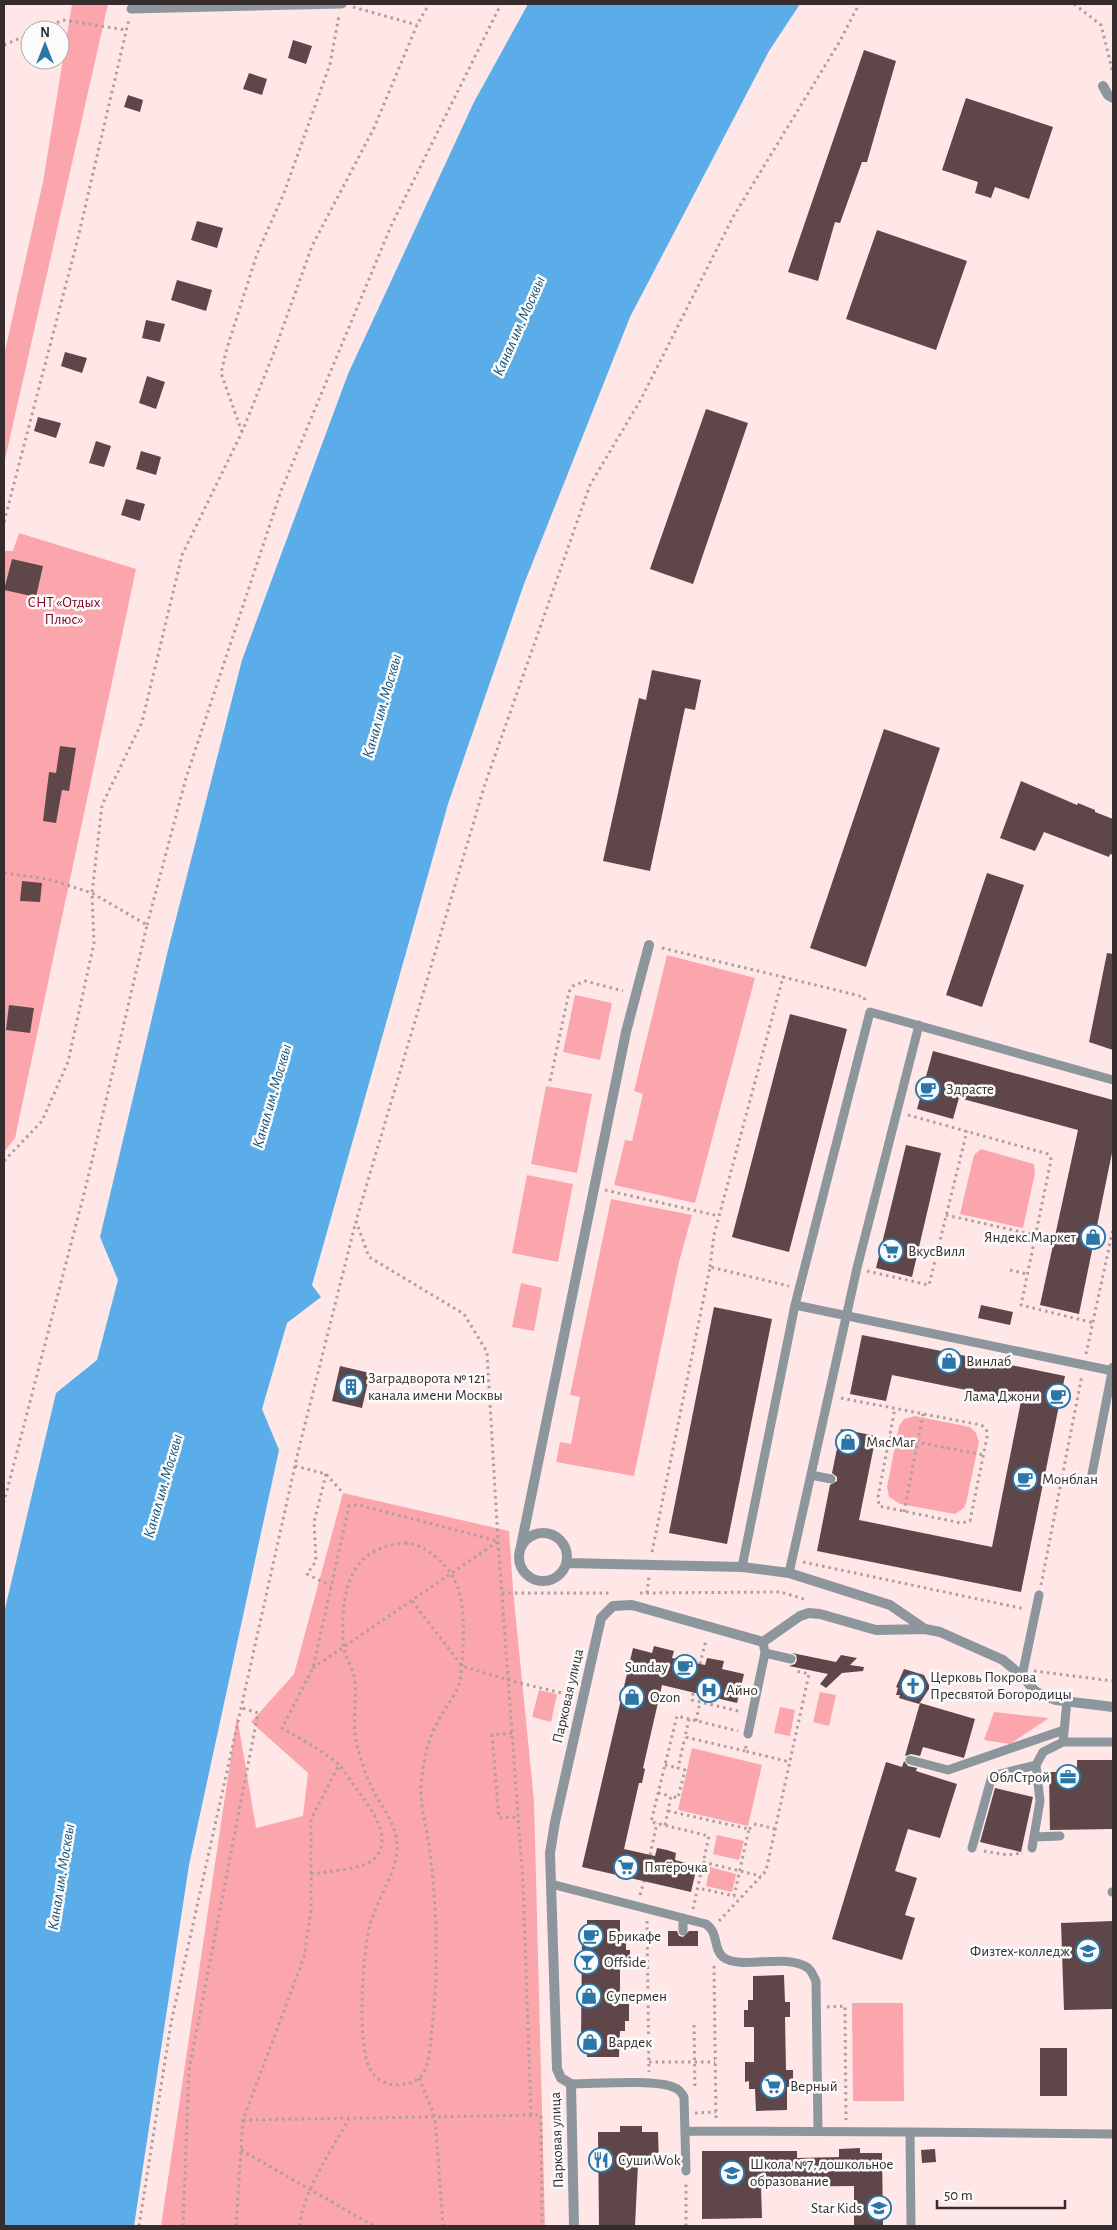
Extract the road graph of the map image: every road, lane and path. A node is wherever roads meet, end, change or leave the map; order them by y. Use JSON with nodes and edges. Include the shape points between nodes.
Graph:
{"nodes":[{"id":1,"x":342,"y":4,"type":"edge"},
{"id":2,"x":429,"y":4,"type":"edge"},
{"id":3,"x":501,"y":4,"type":"edge"},
{"id":4,"x":859,"y":4,"type":"edge"},
{"id":5,"x":1074,"y":4,"type":"edge"},
{"id":6,"x":131,"y":9,"type":"joint"},
{"id":7,"x":70,"y":21,"type":"edge"},
{"id":8,"x":417,"y":25,"type":"junction"},
{"id":9,"x":126,"y":30,"type":"junction"},
{"id":10,"x":20,"y":38,"type":"edge"},
{"id":11,"x":4,"y":45,"type":"edge"},
{"id":12,"x":1113,"y":73,"type":"edge"},
{"id":13,"x":1103,"y":86,"type":"dead end"},
{"id":14,"x":1113,"y":98,"type":"edge"},
{"id":15,"x":242,"y":432,"type":"junction"},
{"id":16,"x":4,"y":522,"type":"edge"},
{"id":17,"x":4,"y":873,"type":"edge"},
{"id":18,"x":92,"y":893,"type":"junction"},
{"id":19,"x":147,"y":925,"type":"junction"},
{"id":20,"x":649,"y":945,"type":"joint"},
{"id":21,"x":783,"y":977,"type":"junction"},
{"id":22,"x":636,"y":994,"type":"junction"},
{"id":23,"x":870,"y":1012,"type":"junction"},
{"id":24,"x":919,"y":1025,"type":"junction"},
{"id":25,"x":1113,"y":1080,"type":"edge"},
{"id":26,"x":550,"y":1081,"type":"dead end"},
{"id":27,"x":897,"y":1112,"type":"junction"},
{"id":28,"x":967,"y":1131,"type":"junction"},
{"id":29,"x":4,"y":1161,"type":"edge"},
{"id":30,"x":594,"y":1188,"type":"junction"},
{"id":31,"x":946,"y":1215,"type":"junction"},
{"id":32,"x":719,"y":1216,"type":"junction"},
{"id":33,"x":356,"y":1221,"type":"junction"},
{"id":34,"x":1113,"y":1229,"type":"edge"},
{"id":35,"x":1035,"y":1235,"type":"junction"},
{"id":36,"x":710,"y":1267,"type":"junction"},
{"id":37,"x":857,"y":1268,"type":"junction"},
{"id":38,"x":1010,"y":1270,"type":"dead end"},
{"id":39,"x":1028,"y":1274,"type":"junction"},
{"id":40,"x":798,"y":1288,"type":"junction"},
{"id":41,"x":795,"y":1305,"type":"junction"},
{"id":42,"x":846,"y":1315,"type":"junction"},
{"id":43,"x":1094,"y":1323,"type":"junction"},
{"id":44,"x":1084,"y":1364,"type":"junction"},
{"id":45,"x":1113,"y":1369,"type":"edge"},
{"id":46,"x":828,"y":1395,"type":"junction"},
{"id":47,"x":895,"y":1408,"type":"junction"},
{"id":48,"x":923,"y":1414,"type":"junction"},
{"id":49,"x":890,"y":1437,"type":"junction"},
{"id":50,"x":918,"y":1442,"type":"junction"},
{"id":51,"x":984,"y":1456,"type":"junction"},
{"id":52,"x":295,"y":1466,"type":"junction"},
{"id":53,"x":326,"y":1474,"type":"junction"},
{"id":54,"x":811,"y":1475,"type":"junction"},
{"id":55,"x":831,"y":1479,"type":"dead end"},
{"id":56,"x":1091,"y":1479,"type":"dead end"},
{"id":57,"x":342,"y":1493,"type":"dead end"},
{"id":58,"x":4,"y":1502,"type":"edge"},
{"id":59,"x":904,"y":1512,"type":"junction"},
{"id":60,"x":498,"y":1541,"type":"junction"},
{"id":61,"x":521,"y":1546,"type":"junction"},
{"id":62,"x":793,"y":1560,"type":"junction"},
{"id":63,"x":567,"y":1563,"type":"junction"},
{"id":64,"x":650,"y":1564,"type":"junction"},
{"id":65,"x":742,"y":1566,"type":"junction"},
{"id":66,"x":789,"y":1572,"type":"junction"},
{"id":67,"x":451,"y":1574,"type":"junction"},
{"id":68,"x":331,"y":1586,"type":"junction"},
{"id":69,"x":618,"y":1593,"type":"dead end"},
{"id":70,"x":638,"y":1593,"type":"dead end"},
{"id":71,"x":647,"y":1593,"type":"junction"},
{"id":72,"x":502,"y":1594,"type":"junction"},
{"id":73,"x":1039,"y":1596,"type":"joint"},
{"id":74,"x":810,"y":1600,"type":"dead end"},
{"id":75,"x":412,"y":1601,"type":"junction"},
{"id":76,"x":1035,"y":1611,"type":"junction"},
{"id":77,"x":709,"y":1627,"type":"junction"},
{"id":78,"x":925,"y":1630,"type":"junction"},
{"id":79,"x":763,"y":1642,"type":"junction"},
{"id":80,"x":343,"y":1648,"type":"junction"},
{"id":81,"x":765,"y":1653,"type":"junction"},
{"id":82,"x":788,"y":1659,"type":"joint"},
{"id":83,"x":700,"y":1664,"type":"dead end"},
{"id":84,"x":462,"y":1666,"type":"junction"},
{"id":85,"x":314,"y":1668,"type":"junction"},
{"id":86,"x":1023,"y":1673,"type":"junction"},
{"id":87,"x":508,"y":1680,"type":"junction"},
{"id":88,"x":1113,"y":1681,"type":"edge"},
{"id":89,"x":694,"y":1693,"type":"dead end"},
{"id":90,"x":583,"y":1698,"type":"junction"},
{"id":91,"x":1067,"y":1701,"type":"junction"},
{"id":92,"x":700,"y":1702,"type":"junction"},
{"id":93,"x":1113,"y":1707,"type":"edge"},
{"id":94,"x":242,"y":1708,"type":"junction"},
{"id":95,"x":752,"y":1715,"type":"junction"},
{"id":96,"x":689,"y":1719,"type":"junction"},
{"id":97,"x":696,"y":1721,"type":"junction"},
{"id":98,"x":1064,"y":1730,"type":"junction"},
{"id":99,"x":512,"y":1734,"type":"junction"},
{"id":100,"x":748,"y":1734,"type":"junction"},
{"id":101,"x":685,"y":1737,"type":"junction"},
{"id":102,"x":1063,"y":1742,"type":"junction"},
{"id":103,"x":1113,"y":1742,"type":"edge"},
{"id":104,"x":745,"y":1751,"type":"junction"},
{"id":105,"x":910,"y":1760,"type":"dead end"},
{"id":106,"x":790,"y":1762,"type":"junction"},
{"id":107,"x":339,"y":1765,"type":"junction"},
{"id":108,"x":1036,"y":1765,"type":"junction"},
{"id":109,"x":664,"y":1766,"type":"junction"},
{"id":110,"x":678,"y":1768,"type":"junction"},
{"id":111,"x":658,"y":1793,"type":"junction"},
{"id":112,"x":672,"y":1796,"type":"junction"},
{"id":113,"x":668,"y":1811,"type":"junction"},
{"id":114,"x":518,"y":1817,"type":"junction"},
{"id":115,"x":657,"y":1823,"type":"junction"},
{"id":116,"x":665,"y":1825,"type":"junction"},
{"id":117,"x":749,"y":1829,"type":"junction"},
{"id":118,"x":775,"y":1829,"type":"junction"},
{"id":119,"x":1060,"y":1836,"type":"dead end"},
{"id":120,"x":1034,"y":1838,"type":"junction"},
{"id":121,"x":972,"y":1848,"type":"joint"},
{"id":122,"x":1032,"y":1848,"type":"joint"},
{"id":123,"x":650,"y":1855,"type":"dead end"},
{"id":124,"x":703,"y":1862,"type":"junction"},
{"id":125,"x":740,"y":1871,"type":"junction"},
{"id":126,"x":311,"y":1874,"type":"junction"},
{"id":127,"x":761,"y":1876,"type":"junction"},
{"id":128,"x":551,"y":1884,"type":"junction"},
{"id":129,"x":698,"y":1888,"type":"junction"},
{"id":130,"x":647,"y":1909,"type":"junction"},
{"id":131,"x":687,"y":1918,"type":"junction"},
{"id":132,"x":712,"y":1928,"type":"junction"},
{"id":133,"x":683,"y":1931,"type":"dead end"},
{"id":134,"x":719,"y":1951,"type":"junction"},
{"id":135,"x":817,"y":2007,"type":"junction"},
{"id":136,"x":694,"y":2025,"type":"dead end"},
{"id":137,"x":649,"y":2062,"type":"junction"},
{"id":138,"x":695,"y":2062,"type":"junction"},
{"id":139,"x":715,"y":2062,"type":"junction"},
{"id":140,"x":419,"y":2078,"type":"junction"},
{"id":141,"x":649,"y":2083,"type":"junction"},
{"id":142,"x":571,"y":2084,"type":"junction"},
{"id":143,"x":695,"y":2096,"type":"dead end"},
{"id":144,"x":695,"y":2104,"type":"dead end"},
{"id":145,"x":716,"y":2112,"type":"junction"},
{"id":146,"x":685,"y":2113,"type":"junction"},
{"id":147,"x":696,"y":2113,"type":"junction"},
{"id":148,"x":531,"y":2115,"type":"junction"},
{"id":149,"x":435,"y":2117,"type":"junction"},
{"id":150,"x":349,"y":2118,"type":"junction"},
{"id":151,"x":242,"y":2120,"type":"junction"},
{"id":152,"x":686,"y":2131,"type":"junction"},
{"id":153,"x":716,"y":2131,"type":"junction"},
{"id":154,"x":818,"y":2131,"type":"junction"},
{"id":155,"x":846,"y":2131,"type":"junction"},
{"id":156,"x":910,"y":2132,"type":"junction"},
{"id":157,"x":1113,"y":2134,"type":"edge"},
{"id":158,"x":241,"y":2150,"type":"junction"},
{"id":159,"x":686,"y":2171,"type":"joint"},
{"id":160,"x":311,"y":2190,"type":"junction"},
{"id":161,"x":139,"y":2226,"type":"edge"},
{"id":162,"x":183,"y":2226,"type":"edge"},
{"id":163,"x":236,"y":2226,"type":"edge"},
{"id":164,"x":300,"y":2226,"type":"edge"},
{"id":165,"x":374,"y":2226,"type":"edge"},
{"id":166,"x":443,"y":2226,"type":"edge"},
{"id":167,"x":542,"y":2226,"type":"edge"},
{"id":168,"x":574,"y":2226,"type":"edge"},
{"id":169,"x":686,"y":2226,"type":"edge"},
{"id":170,"x":911,"y":2226,"type":"edge"}],
"edges":[{"from":1,"to":6,"type":"lane"},
{"from":1,"to":8,"type":"path"},
{"from":1,"to":15,"type":"path","via":[[330,64],[284,192],[257,254],[221,373]]},
{"from":2,"to":8,"type":"path"},
{"from":3,"to":19,"type":"path","via":[[391,226],[281,492],[186,778]]},
{"from":4,"to":33,"type":"path","via":[[733,217],[640,401],[590,485],[484,787]]},
{"from":5,"to":12,"type":"path","via":[[1101,25]]},
{"from":6,"to":9,"type":"path"},
{"from":7,"to":9,"type":"path"},
{"from":8,"to":15,"type":"path","via":[[374,128],[312,246]]},
{"from":9,"to":16,"type":"path","via":[[77,242]]},
{"from":10,"to":11,"type":"path"},
{"from":13,"to":14,"type":"street"},
{"from":15,"to":18,"type":"path","via":[[182,555],[142,722],[102,805]]},
{"from":17,"to":18,"type":"path","via":[[48,879]]},
{"from":18,"to":19,"type":"path"},
{"from":18,"to":29,"type":"path","via":[[94,943],[68,1062],[42,1121]]},
{"from":19,"to":58,"type":"path","via":[[86,1186]]},
{"from":20,"to":21,"type":"path"},
{"from":20,"to":22,"type":"street"},
{"from":21,"to":23,"type":"path","via":[[864,997]]},
{"from":21,"to":32,"type":"path"},
{"from":22,"to":26,"type":"path","via":[[586,981],[573,986]]},
{"from":22,"to":30,"type":"street"},
{"from":23,"to":24,"type":"lane"},
{"from":23,"to":40,"type":"lane"},
{"from":24,"to":25,"type":"lane"},
{"from":24,"to":27,"type":"lane"},
{"from":27,"to":28,"type":"path"},
{"from":27,"to":37,"type":"lane"},
{"from":28,"to":31,"type":"path"},
{"from":28,"to":35,"type":"path","via":[[1048,1154],[1050,1165]]},
{"from":30,"to":32,"type":"path"},
{"from":30,"to":61,"type":"street"},
{"from":31,"to":35,"type":"path"},
{"from":31,"to":37,"type":"path","via":[[929,1285]]},
{"from":32,"to":36,"type":"path"},
{"from":33,"to":52,"type":"path"},
{"from":33,"to":60,"type":"path","via":[[369,1257],[464,1314],[487,1352]]},
{"from":34,"to":43,"type":"path"},
{"from":35,"to":39,"type":"path"},
{"from":36,"to":40,"type":"path"},
{"from":36,"to":64,"type":"path"},
{"from":37,"to":42,"type":"lane"},
{"from":38,"to":39,"type":"path"},
{"from":39,"to":43,"type":"path","via":[[1021,1305]]},
{"from":40,"to":41,"type":"lane"},
{"from":41,"to":42,"type":"lane"},
{"from":41,"to":65,"type":"lane"},
{"from":42,"to":44,"type":"lane"},
{"from":42,"to":46,"type":"lane"},
{"from":43,"to":44,"type":"path"},
{"from":44,"to":45,"type":"lane"},
{"from":44,"to":73,"type":"path"},
{"from":45,"to":56,"type":"lane"},
{"from":46,"to":47,"type":"path"},
{"from":46,"to":54,"type":"lane"},
{"from":47,"to":48,"type":"path"},
{"from":47,"to":49,"type":"path"},
{"from":48,"to":50,"type":"path"},
{"from":48,"to":51,"type":"path","via":[[985,1427],[988,1431]]},
{"from":49,"to":50,"type":"path"},
{"from":49,"to":59,"type":"path","via":[[878,1502],[883,1508]]},
{"from":50,"to":51,"type":"path"},
{"from":50,"to":59,"type":"path"},
{"from":51,"to":59,"type":"path","via":[[970,1521],[960,1524]]},
{"from":52,"to":53,"type":"path"},
{"from":52,"to":94,"type":"path"},
{"from":53,"to":57,"type":"path"},
{"from":53,"to":68,"type":"path","via":[[314,1522],[316,1561],[307,1574]]},
{"from":54,"to":55,"type":"lane"},
{"from":54,"to":62,"type":"lane"},
{"from":60,"to":67,"type":"path"},
{"from":60,"to":68,"type":"path","via":[[354,1504],[347,1511]]},
{"from":60,"to":72,"type":"path"},
{"from":61,"to":63,"type":"street","via":[[532,1535],[556,1536],[566,1549]]},
{"from":61,"to":63,"type":"street","via":[[519,1561],[525,1574],[531,1578],[545,1582],[553,1580]]},
{"from":62,"to":66,"type":"lane"},
{"from":62,"to":76,"type":"path"},
{"from":63,"to":64,"type":"street"},
{"from":64,"to":65,"type":"street"},
{"from":64,"to":71,"type":"path"},
{"from":65,"to":66,"type":"street"},
{"from":66,"to":78,"type":"street","via":[[890,1605]]},
{"from":67,"to":75,"type":"path"},
{"from":67,"to":80,"type":"path","via":[[444,1564],[417,1544],[393,1544],[366,1557],[351,1574],[346,1587]]},
{"from":67,"to":84,"type":"path","via":[[459,1589],[464,1618]]},
{"from":68,"to":85,"type":"path"},
{"from":69,"to":72,"type":"path"},
{"from":70,"to":71,"type":"path"},
{"from":71,"to":74,"type":"path","via":[[781,1592]]},
{"from":72,"to":87,"type":"path"},
{"from":73,"to":76,"type":"lane"},
{"from":75,"to":80,"type":"path"},
{"from":75,"to":84,"type":"path"},
{"from":76,"to":86,"type":"lane"},
{"from":77,"to":79,"type":"street","name":"Парковая улица"},
{"from":77,"to":83,"type":"path"},
{"from":77,"to":90,"type":"street","name":"Парковая улица","via":[[632,1605],[613,1606],[601,1618]]},
{"from":78,"to":79,"type":"street","via":[[889,1631],[808,1613]]},
{"from":78,"to":86,"type":"street","via":[[940,1632]]},
{"from":79,"to":81,"type":"lane"},
{"from":80,"to":85,"type":"path"},
{"from":80,"to":140,"type":"path","via":[[354,1670],[354,1733],[358,1749],[374,1793],[390,1818],[397,1840],[397,1850],[371,1922],[366,1950],[362,2025],[369,2068],[376,2077],[390,2085]]},
{"from":81,"to":82,"type":"lane"},
{"from":81,"to":95,"type":"lane"},
{"from":82,"to":106,"type":"path","via":[[784,1667],[809,1674]]},
{"from":84,"to":87,"type":"path"},
{"from":84,"to":140,"type":"path","via":[[458,1686],[428,1742],[422,1773],[422,1803],[431,1863],[437,1982],[428,2063]]},
{"from":85,"to":107,"type":"path","via":[[282,1728]]},
{"from":86,"to":88,"type":"path"},
{"from":86,"to":91,"type":"street","via":[[1036,1692]]},
{"from":87,"to":90,"type":"path"},
{"from":87,"to":99,"type":"path"},
{"from":89,"to":92,"type":"path","via":[[692,1700]]},
{"from":90,"to":128,"type":"street","name":"Парковая улица","via":[[555,1822],[550,1853]]},
{"from":91,"to":93,"type":"street"},
{"from":91,"to":98,"type":"lane"},
{"from":92,"to":95,"type":"path"},
{"from":92,"to":97,"type":"path"},
{"from":94,"to":161,"type":"path","via":[[170,2023]]},
{"from":94,"to":162,"type":"path","via":[[258,1713],[189,2070]]},
{"from":95,"to":100,"type":"lane"},
{"from":96,"to":97,"type":"path"},
{"from":96,"to":101,"type":"path"},
{"from":96,"to":109,"type":"path","via":[[677,1716]]},
{"from":97,"to":100,"type":"path"},
{"from":98,"to":102,"type":"lane"},
{"from":98,"to":105,"type":"lane","via":[[948,1770]]},
{"from":99,"to":114,"type":"path"},
{"from":99,"to":114,"type":"path","via":[[492,1735],[498,1818]]},
{"from":100,"to":104,"type":"path"},
{"from":101,"to":104,"type":"path"},
{"from":101,"to":110,"type":"path"},
{"from":102,"to":103,"type":"lane"},
{"from":102,"to":108,"type":"lane","via":[[1043,1752]]},
{"from":104,"to":106,"type":"path"},
{"from":106,"to":118,"type":"path"},
{"from":107,"to":126,"type":"path","via":[[311,1819]]},
{"from":107,"to":126,"type":"path","via":[[380,1824],[380,1848],[374,1859],[366,1864]]},
{"from":108,"to":120,"type":"lane","via":[[1040,1801]]},
{"from":108,"to":121,"type":"lane","via":[[992,1776]]},
{"from":109,"to":110,"type":"path"},
{"from":109,"to":111,"type":"path"},
{"from":110,"to":112,"type":"path","via":[[685,1770],[678,1798]]},
{"from":111,"to":112,"type":"path"},
{"from":111,"to":115,"type":"path","via":[[651,1822]]},
{"from":112,"to":113,"type":"path"},
{"from":113,"to":116,"type":"path"},
{"from":113,"to":117,"type":"path"},
{"from":114,"to":148,"type":"path"},
{"from":115,"to":116,"type":"path"},
{"from":115,"to":123,"type":"path"},
{"from":116,"to":124,"type":"path","via":[[709,1836]]},
{"from":117,"to":118,"type":"path","via":[[756,1824]]},
{"from":117,"to":125,"type":"path"},
{"from":118,"to":127,"type":"path","via":[[766,1871]]},
{"from":119,"to":120,"type":"lane"},
{"from":120,"to":122,"type":"lane"},
{"from":121,"to":122,"type":"path","via":[[1007,1855]]},
{"from":124,"to":125,"type":"path"},
{"from":124,"to":129,"type":"path"},
{"from":125,"to":127,"type":"path"},
{"from":125,"to":129,"type":"path","via":[[734,1896]]},
{"from":126,"to":151,"type":"path","via":[[311,1909],[304,1957]]},
{"from":127,"to":132,"type":"path"},
{"from":128,"to":130,"type":"lane"},
{"from":128,"to":142,"type":"street","name":"Парковая улица","via":[[557,2069]]},
{"from":129,"to":131,"type":"path"},
{"from":130,"to":131,"type":"lane"},
{"from":130,"to":137,"type":"path"},
{"from":131,"to":132,"type":"lane"},
{"from":131,"to":133,"type":"lane"},
{"from":132,"to":134,"type":"lane"},
{"from":134,"to":135,"type":"lane","via":[[724,1958],[735,1962],[791,1961],[808,1968],[816,1980]]},
{"from":134,"to":139,"type":"path","via":[[714,1966]]},
{"from":135,"to":154,"type":"lane"},
{"from":135,"to":155,"type":"path","via":[[845,2006]]},
{"from":136,"to":138,"type":"path"},
{"from":137,"to":138,"type":"path"},
{"from":137,"to":141,"type":"path"},
{"from":138,"to":139,"type":"path"},
{"from":138,"to":143,"type":"path"},
{"from":139,"to":145,"type":"path"},
{"from":140,"to":149,"type":"path"},
{"from":141,"to":142,"type":"lane"},
{"from":141,"to":146,"type":"lane","via":[[680,2090]]},
{"from":142,"to":168,"type":"street","name":"Парковая улица"},
{"from":144,"to":147,"type":"path"},
{"from":145,"to":147,"type":"path"},
{"from":145,"to":153,"type":"path"},
{"from":146,"to":147,"type":"path"},
{"from":146,"to":152,"type":"lane"},
{"from":148,"to":149,"type":"path"},
{"from":148,"to":167,"type":"path","via":[[541,2115]]},
{"from":149,"to":150,"type":"path"},
{"from":149,"to":166,"type":"path"},
{"from":150,"to":151,"type":"path"},
{"from":150,"to":160,"type":"path"},
{"from":151,"to":158,"type":"path"},
{"from":152,"to":153,"type":"lane"},
{"from":152,"to":159,"type":"lane"},
{"from":153,"to":154,"type":"lane"},
{"from":154,"to":155,"type":"lane"},
{"from":155,"to":156,"type":"lane"},
{"from":156,"to":157,"type":"lane"},
{"from":156,"to":170,"type":"lane"},
{"from":158,"to":160,"type":"path"},
{"from":158,"to":163,"type":"path"},
{"from":159,"to":169,"type":"path"},
{"from":160,"to":164,"type":"path"},
{"from":160,"to":165,"type":"path"}]}
